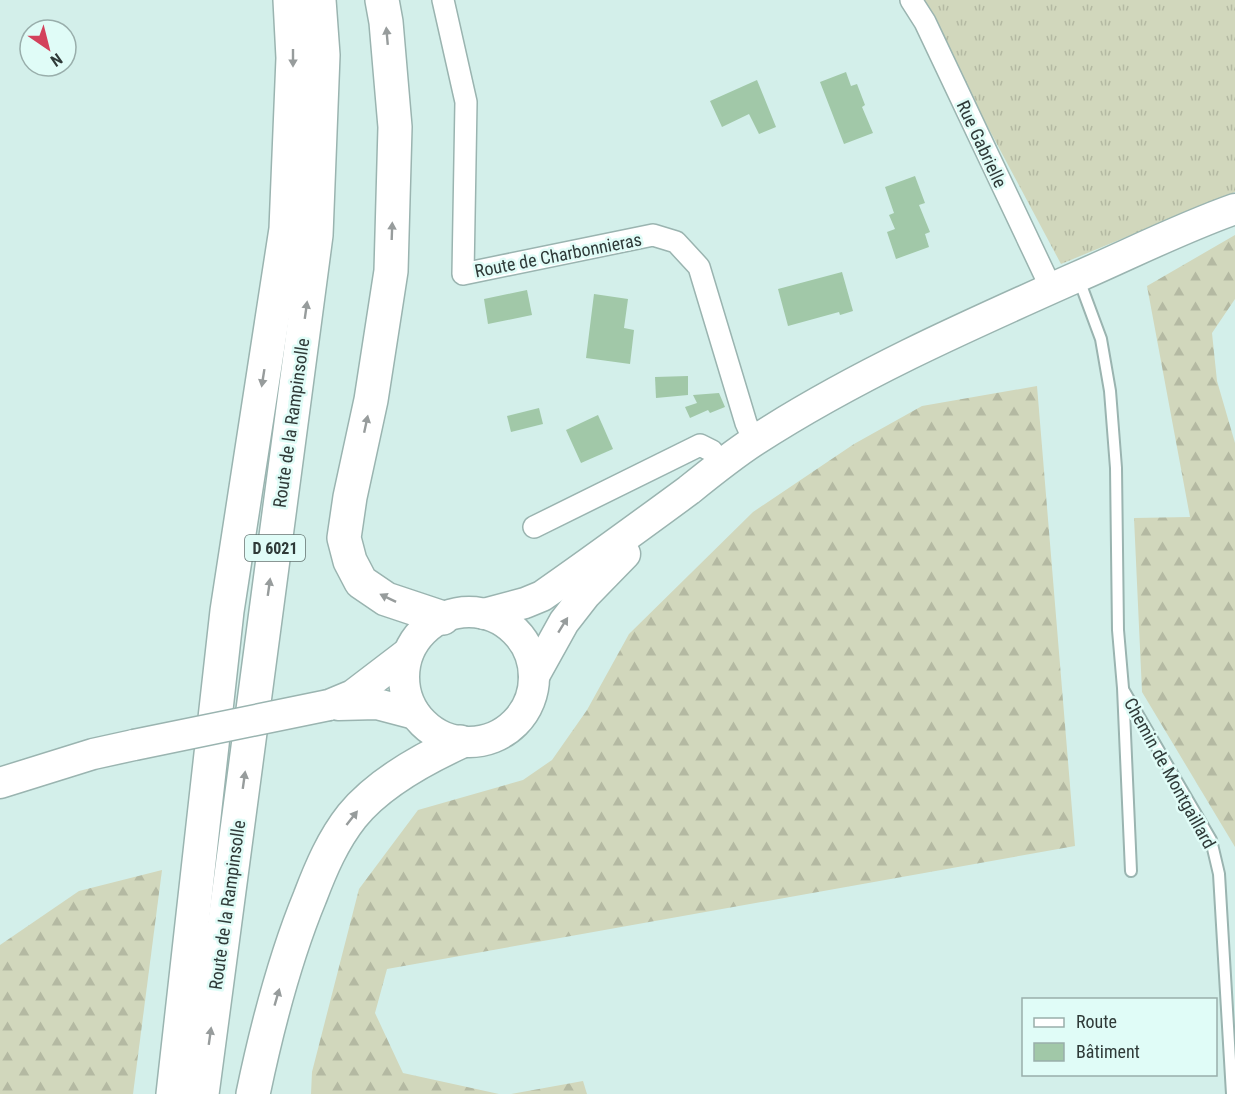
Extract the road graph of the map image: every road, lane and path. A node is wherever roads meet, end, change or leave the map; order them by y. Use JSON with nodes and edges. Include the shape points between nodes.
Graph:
{"nodes":[{"id":1,"x":290,"y":0,"type":"edge"},
{"id":2,"x":320,"y":0,"type":"edge"},
{"id":3,"x":382,"y":0,"type":"edge"},
{"id":4,"x":443,"y":0,"type":"edge"},
{"id":5,"x":911,"y":0,"type":"edge"},
{"id":6,"x":1235,"y":208,"type":"edge"},
{"id":7,"x":1078,"y":277,"type":"junction"},
{"id":8,"x":1051,"y":288,"type":"junction"},
{"id":9,"x":754,"y":441,"type":"junction"},
{"id":10,"x":721,"y":463,"type":"junction"},
{"id":11,"x":690,"y":488,"type":"junction"},
{"id":12,"x":534,"y":526,"type":"dead end"},
{"id":13,"x":227,"y":611,"type":"junction"},
{"id":14,"x":484,"y":614,"type":"junction"},
{"id":15,"x":443,"y":618,"type":"junction"},
{"id":16,"x":408,"y":653,"type":"junction"},
{"id":17,"x":534,"y":676,"type":"junction"},
{"id":18,"x":1123,"y":688,"type":"junction"},
{"id":19,"x":329,"y":705,"type":"junction"},
{"id":20,"x":415,"y":714,"type":"junction"},
{"id":21,"x":460,"y":742,"type":"junction"},
{"id":22,"x":65,"y":763,"type":"junction"},
{"id":23,"x":0,"y":783,"type":"edge"},
{"id":24,"x":0,"y":795,"type":"edge"},
{"id":25,"x":1131,"y":871,"type":"dead end"},
{"id":26,"x":152,"y":1094,"type":"edge"},
{"id":27,"x":173,"y":1094,"type":"edge"},
{"id":28,"x":202,"y":1094,"type":"edge"},
{"id":29,"x":253,"y":1094,"type":"edge"},
{"id":30,"x":1232,"y":1094,"type":"edge"}],
"edges":[{"from":1,"to":13,"type":"main road","name":"Route de la Rampinsolle","number":"D 6021","one_way":true,"via":[[293,58],[286,229]]},
{"from":28,"to":2,"type":"main road","name":"Route de la Rampinsolle","number":"D 6021","one_way":true,"via":[[316,235],[323,55]]},
{"from":15,"to":3,"type":"main road","one_way":true,"via":[[386,599],[361,582],[344,538],[391,271],[395,127]]},
{"from":4,"to":9,"type":"street","name":"Route de Charbonnieras","via":[[466,102],[463,274],[653,235],[676,242],[699,267]]},
{"from":5,"to":8,"type":"street","name":"Rue Gabrielle"},
{"from":6,"to":7,"type":"main road"},
{"from":7,"to":8,"type":"main road"},
{"from":7,"to":18,"type":"lane","name":"Chemin de Montgaillard","via":[[1101,339],[1110,392]]},
{"from":8,"to":9,"type":"main road","via":[[916,350]]},
{"from":9,"to":10,"type":"main road"},
{"from":10,"to":11,"type":"main road"},
{"from":10,"to":12,"type":"street","via":[[712,451],[700,446]]},
{"from":11,"to":14,"type":"main road","via":[[542,596]]},
{"from":17,"to":11,"type":"main road","one_way":true,"via":[[564,622],[585,595]]},
{"from":13,"to":26,"type":"main road","number":"D 6021"},
{"from":13,"to":27,"type":"main road","name":"Route de la Rampinsolle","number":"D 6021"},
{"from":14,"to":15,"type":"main road","via":[[463,612]]},
{"from":14,"to":17,"type":"main road","via":[[503,622],[520,636],[530,655]]},
{"from":15,"to":16,"type":"main road","via":[[428,626]]},
{"from":16,"to":19,"type":"main road","via":[[353,696]]},
{"from":16,"to":20,"type":"main road","via":[[406,695]]},
{"from":17,"to":21,"type":"main road","via":[[530,698],[512,725],[483,741]]},
{"from":18,"to":25,"type":"lane"},
{"from":18,"to":30,"type":"lane","name":"Chemin de Montgaillard","via":[[1215,855]]},
{"from":19,"to":20,"type":"main road","via":[[377,704]]},
{"from":19,"to":22,"type":"main road","bridge":true},
{"from":20,"to":21,"type":"main road","via":[[427,728]]},
{"from":29,"to":21,"type":"main road","one_way":true,"via":[[294,936],[325,859],[352,816],[389,781]]},
{"from":22,"to":23,"type":"main road"},
{"from":22,"to":24,"type":"main road"}]}
